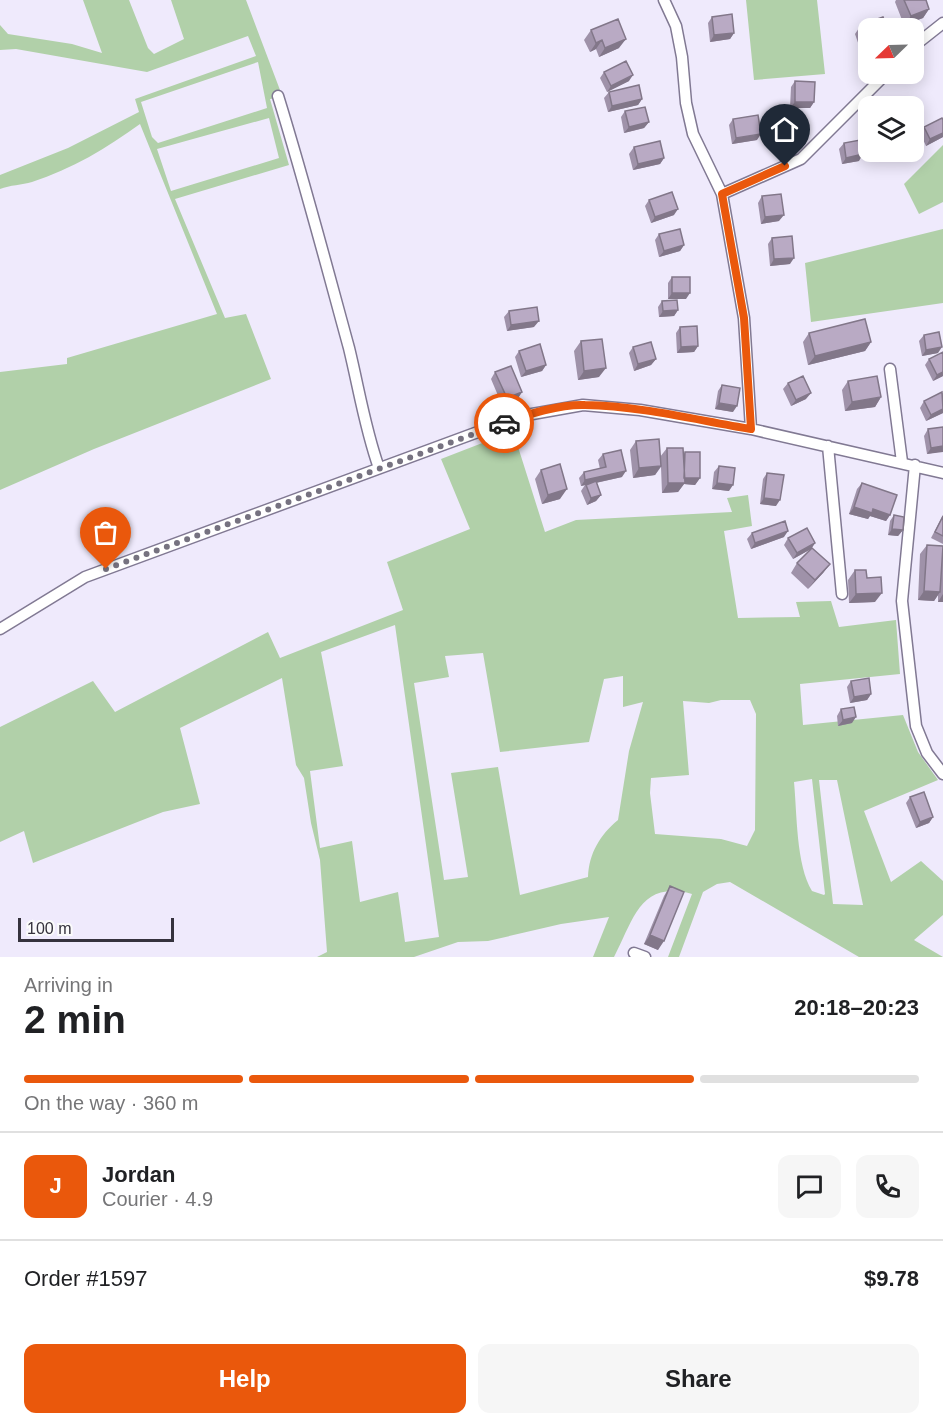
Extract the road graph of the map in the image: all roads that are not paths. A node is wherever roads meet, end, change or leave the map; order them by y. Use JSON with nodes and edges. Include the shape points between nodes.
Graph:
{"nodes":[{"id":1,"x":664,"y":0,"type":"edge"},
{"id":2,"x":943,"y":23,"type":"edge"},
{"id":3,"x":924,"y":38,"type":"edge"},
{"id":4,"x":876,"y":84,"type":"edge"},
{"id":5,"x":279,"y":96,"type":"dead end"},
{"id":6,"x":722,"y":194,"type":"junction"},
{"id":7,"x":890,"y":369,"type":"dead end"},
{"id":8,"x":751,"y":429,"type":"junction"},
{"id":9,"x":828,"y":446,"type":"junction"},
{"id":10,"x":902,"y":462,"type":"junction"},
{"id":11,"x":915,"y":465,"type":"junction"},
{"id":12,"x":379,"y":468,"type":"junction"},
{"id":13,"x":943,"y":472,"type":"edge"},
{"id":14,"x":842,"y":594,"type":"dead end"},
{"id":15,"x":0,"y":629,"type":"edge"},
{"id":16,"x":943,"y":774,"type":"edge"},
{"id":17,"x":634,"y":953,"type":"dead end"},
{"id":18,"x":645,"y":957,"type":"edge"}],
"edges":[{"from":1,"to":6,"type":"street","via":[[676,26],[693,134]]},
{"from":2,"to":3,"type":"street"},
{"from":4,"to":6,"type":"street","via":[[801,159]]},
{"from":5,"to":12,"type":"street"},
{"from":6,"to":8,"type":"street","via":[[744,318]]},
{"from":7,"to":10,"type":"street"},
{"from":8,"to":9,"type":"street"},
{"from":8,"to":12,"type":"street","via":[[640,410],[583,405],[521,416]]},
{"from":9,"to":10,"type":"street"},
{"from":9,"to":14,"type":"street"},
{"from":10,"to":11,"type":"street"},
{"from":11,"to":13,"type":"street"},
{"from":11,"to":16,"type":"street","via":[[902,601],[916,726],[927,753]]},
{"from":12,"to":15,"type":"street","via":[[85,577]]},
{"from":17,"to":18,"type":"street"}]}
